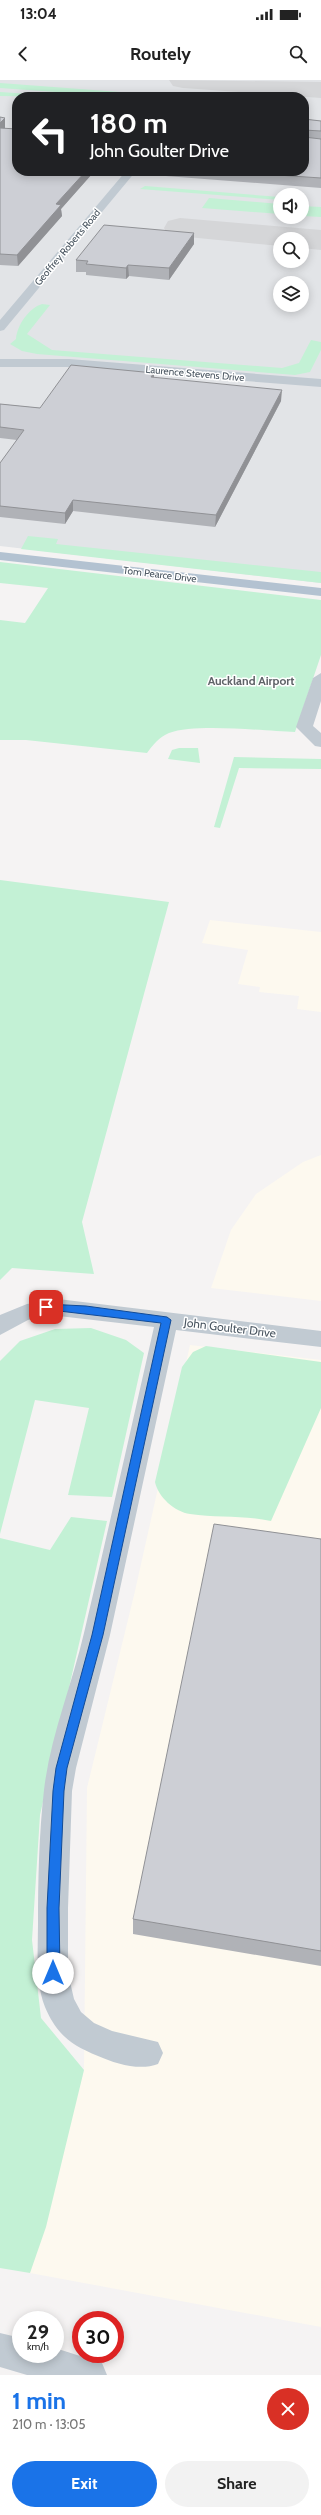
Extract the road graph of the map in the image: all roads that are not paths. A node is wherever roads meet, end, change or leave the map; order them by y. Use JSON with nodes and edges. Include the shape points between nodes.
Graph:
{"nodes":[{"id":1,"x":127,"y":176,"type":"edge"},
{"id":2,"x":2,"y":326,"type":"edge"},
{"id":3,"x":0,"y":338,"type":"edge"},
{"id":4,"x":0,"y":363,"type":"edge"},
{"id":5,"x":70,"y":363,"type":"junction"},
{"id":6,"x":321,"y":383,"type":"edge"},
{"id":7,"x":0,"y":556,"type":"edge"},
{"id":8,"x":321,"y":592,"type":"edge"},
{"id":9,"x":321,"y":678,"type":"edge"},
{"id":10,"x":321,"y":742,"type":"edge"},
{"id":11,"x":167,"y":1320,"type":"junction"},
{"id":12,"x":0,"y":1327,"type":"edge"},
{"id":13,"x":321,"y":1339,"type":"edge"},
{"id":14,"x":147,"y":2053,"type":"dead end"},
{"id":15,"x":0,"y":2350,"type":"edge"},
{"id":16,"x":90,"y":2375,"type":"edge"}],
"edges":[{"from":1,"to":2,"type":"street","name":"Geoffrey Roberts Road"},
{"from":2,"to":3,"type":"street","name":"Geoffrey Roberts Road"},
{"from":4,"to":5,"type":"street","name":"Laurence Stevens Drive"},
{"from":4,"to":5,"type":"street","name":"Laurence Stevens Drive","via":[[7,358],[7,352]]},
{"from":5,"to":6,"type":"street","name":"Laurence Stevens Drive"},
{"from":7,"to":8,"type":"main road","name":"Tom Pearce Drive"},
{"from":9,"to":10,"type":"street","via":[[304,727]]},
{"from":11,"to":12,"type":"street","name":"John Goulter Drive","via":[[95,1310],[46,1307],[19,1315]]},
{"from":11,"to":13,"type":"street","name":"John Goulter Drive"},
{"from":11,"to":14,"type":"street","via":[[97,1635],[62,1768],[58,1791],[53,1908],[53,1973],[60,2005],[70,2022],[83,2034],[110,2046]]},
{"from":15,"to":16,"type":"street"}]}
